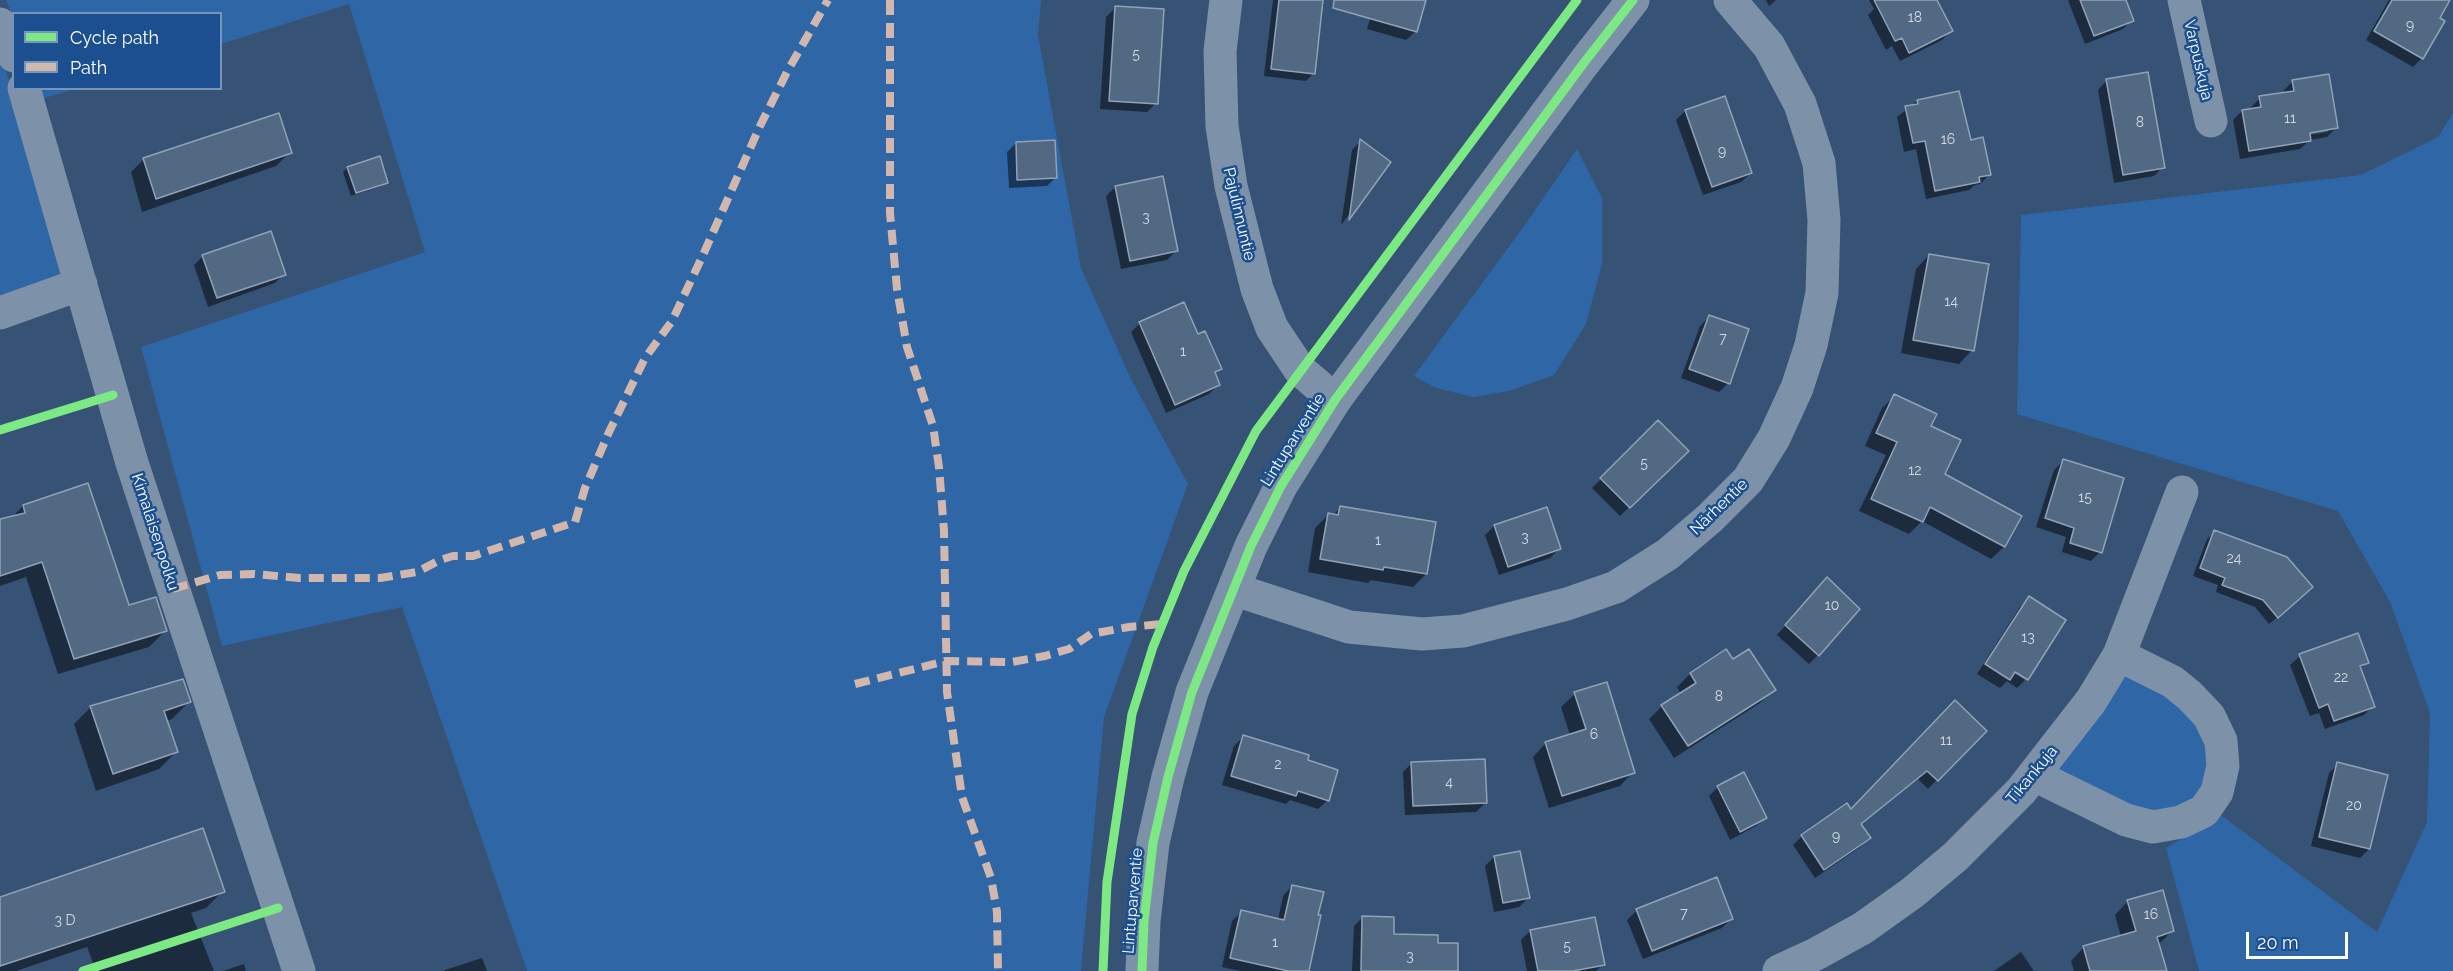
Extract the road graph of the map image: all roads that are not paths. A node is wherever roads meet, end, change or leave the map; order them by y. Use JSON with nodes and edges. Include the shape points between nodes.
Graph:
{"nodes":[{"id":1,"x":1226,"y":0,"type":"edge"},
{"id":2,"x":1633,"y":0,"type":"edge"},
{"id":3,"x":1730,"y":0,"type":"edge"},
{"id":4,"x":2193,"y":3,"type":"edge"},
{"id":5,"x":0,"y":24,"type":"edge"},
{"id":6,"x":12,"y":51,"type":"edge"},
{"id":7,"x":25,"y":90,"type":"edge"},
{"id":8,"x":2211,"y":121,"type":"dead end"},
{"id":9,"x":81,"y":284,"type":"junction"},
{"id":10,"x":0,"y":313,"type":"edge"},
{"id":11,"x":1335,"y":400,"type":"junction"},
{"id":12,"x":2182,"y":492,"type":"dead end"},
{"id":13,"x":1236,"y":590,"type":"junction"},
{"id":14,"x":2119,"y":655,"type":"junction"},
{"id":15,"x":2034,"y":775,"type":"junction"},
{"id":16,"x":299,"y":971,"type":"edge"},
{"id":17,"x":1142,"y":971,"type":"edge"},
{"id":18,"x":1779,"y":971,"type":"edge"}],
"edges":[{"from":1,"to":11,"type":"street","name":"Pajulinnuntie","via":[[1220,51],[1222,126],[1231,186],[1257,289],[1272,328],[1300,370]]},
{"from":2,"to":11,"type":"street","name":"Lintuparventie"},
{"from":3,"to":13,"type":"street","name":"Närhentie","via":[[1769,46],[1800,104],[1819,163],[1824,220],[1822,293],[1811,345],[1774,438],[1748,480],[1668,554],[1616,587],[1463,631],[1422,634],[1349,627]]},
{"from":4,"to":8,"type":"street","name":"Varpuskuja"},
{"from":5,"to":6,"type":"street"},
{"from":7,"to":9,"type":"street","name":"Kimalaisenpolku"},
{"from":9,"to":10,"type":"street"},
{"from":9,"to":16,"type":"street","name":"Kimalaisenpolku","via":[[136,475]]},
{"from":11,"to":13,"type":"street","name":"Lintuparventie","via":[[1281,486],[1251,546]]},
{"from":12,"to":14,"type":"street","name":"Tikankuja"},
{"from":13,"to":17,"type":"street","name":"Lintuparventie","via":[[1192,692],[1168,777],[1153,843]]},
{"from":14,"to":15,"type":"street","name":"Tikankuja","via":[[2091,701]]},
{"from":14,"to":15,"type":"street","via":[[2173,682],[2209,716],[2221,741],[2223,766],[2217,792],[2204,811],[2181,822],[2153,827],[2126,820]]},
{"from":15,"to":18,"type":"street","name":"Tikankuja","via":[[1955,857],[1911,893],[1863,928]]}]}
